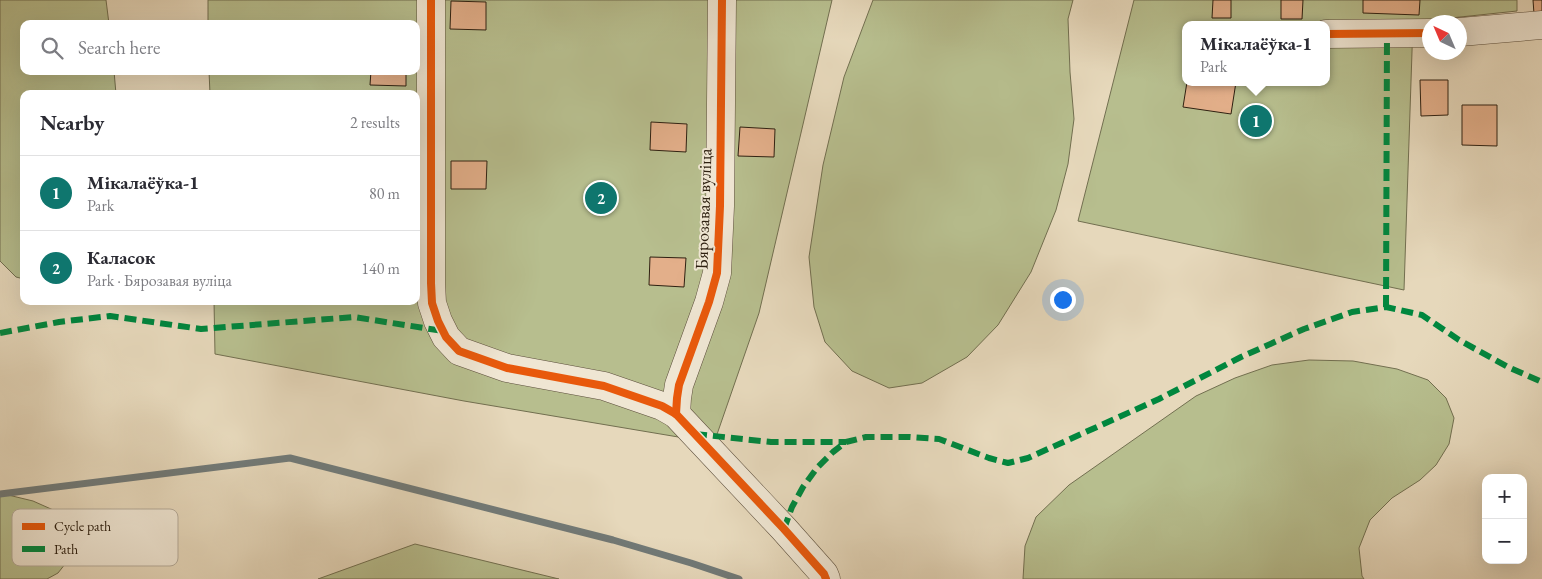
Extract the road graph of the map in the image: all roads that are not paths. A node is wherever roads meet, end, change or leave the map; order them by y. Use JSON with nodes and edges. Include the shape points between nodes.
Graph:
{"nodes":[{"id":1,"x":431,"y":0,"type":"edge"},
{"id":2,"x":722,"y":0,"type":"edge"},
{"id":3,"x":1532,"y":25,"type":"edge"},
{"id":4,"x":1467,"y":31,"type":"edge"},
{"id":5,"x":1422,"y":33,"type":"edge"},
{"id":6,"x":1330,"y":34,"type":"edge"},
{"id":7,"x":676,"y":414,"type":"junction"},
{"id":8,"x":826,"y":579,"type":"edge"}],
"edges":[{"from":1,"to":7,"type":"street","via":[[432,304],[446,337],[459,351],[508,368],[604,386]]},
{"from":2,"to":7,"type":"street","name":"Бярозавая вуліца","via":[[717,273],[680,385]]},
{"from":3,"to":4,"type":"street"},
{"from":5,"to":6,"type":"street"},
{"from":7,"to":8,"type":"street","via":[[784,529]]}]}
